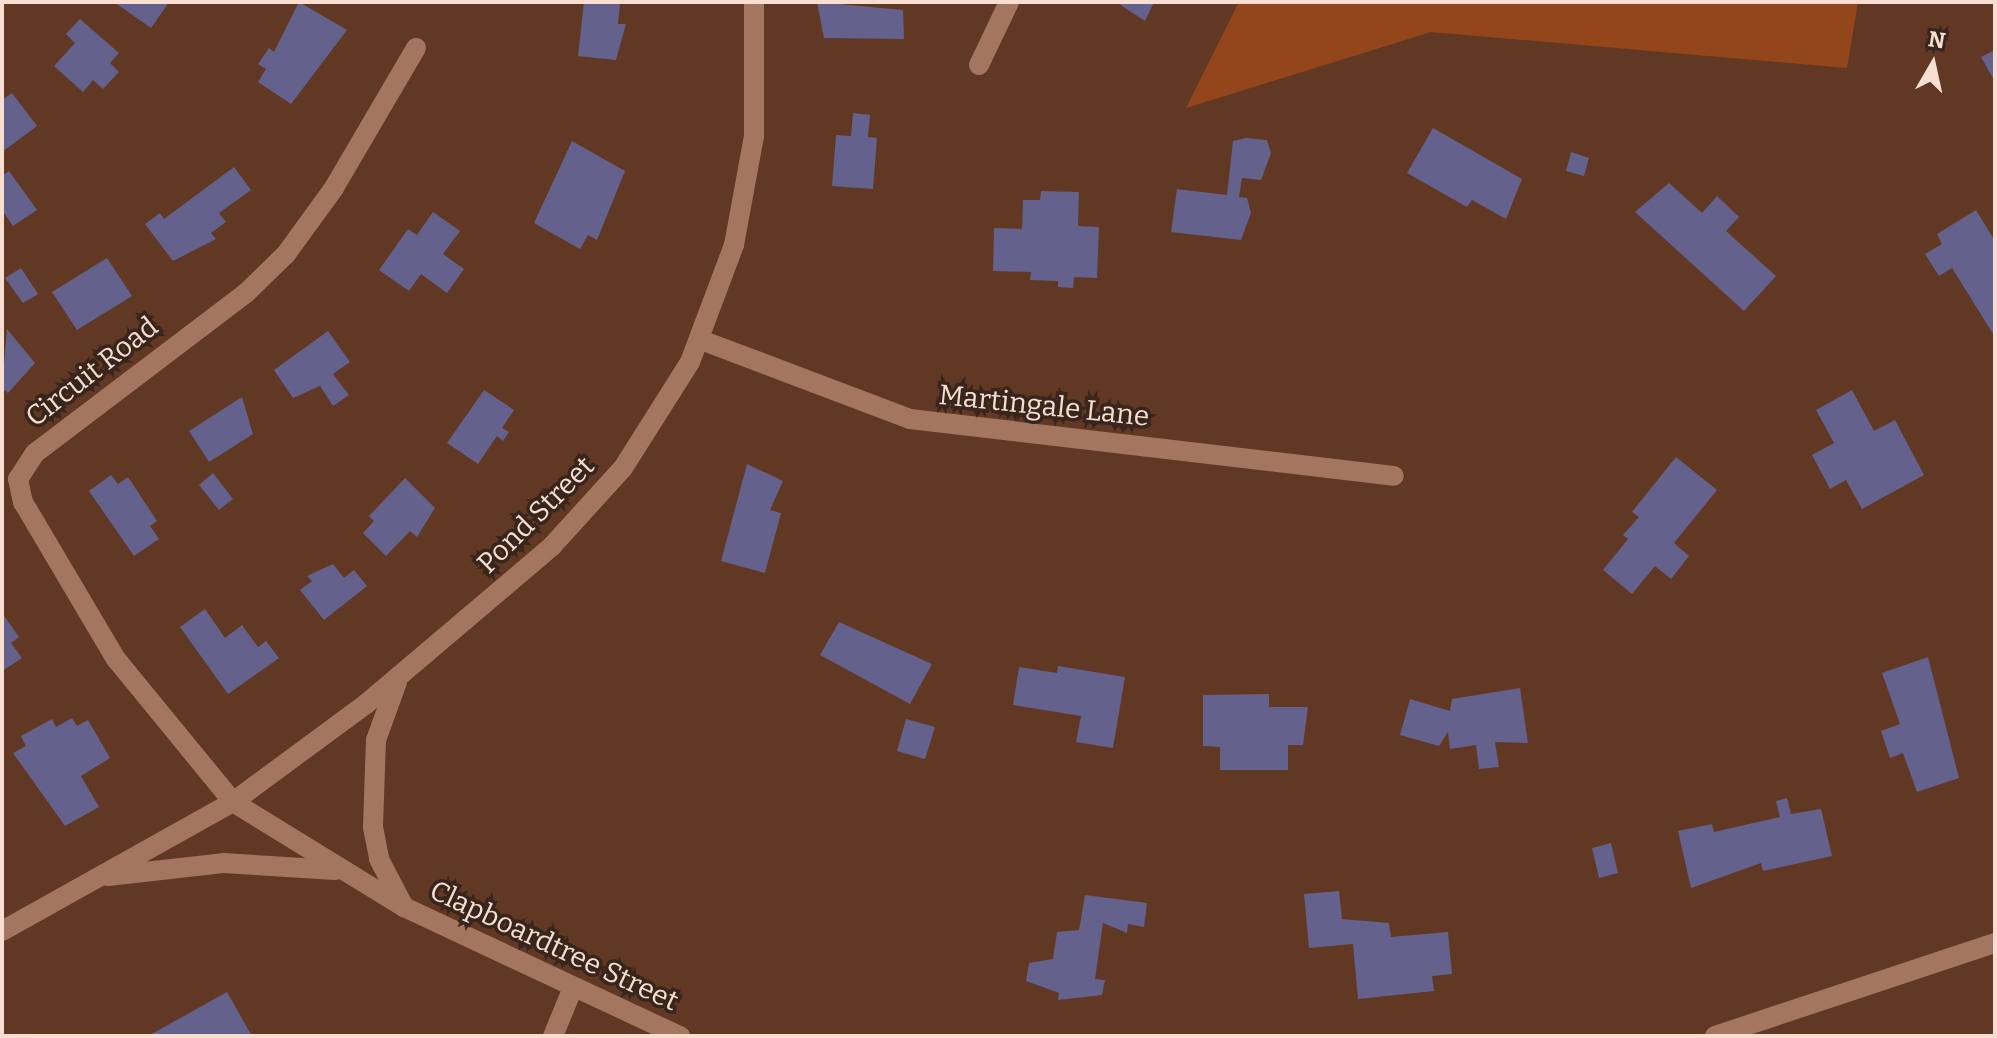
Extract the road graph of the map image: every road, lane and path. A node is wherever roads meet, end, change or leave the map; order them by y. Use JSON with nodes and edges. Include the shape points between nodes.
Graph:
{"nodes":[{"id":1,"x":754,"y":2,"type":"edge"},
{"id":2,"x":1009,"y":2,"type":"edge"},
{"id":3,"x":416,"y":48,"type":"dead end"},
{"id":4,"x":979,"y":65,"type":"dead end"},
{"id":5,"x":701,"y":340,"type":"junction"},
{"id":6,"x":1394,"y":476,"type":"dead end"},
{"id":7,"x":397,"y":680,"type":"junction"},
{"id":8,"x":233,"y":802,"type":"junction"},
{"id":9,"x":336,"y":870,"type":"junction"},
{"id":10,"x":80,"y":882,"type":"junction"},
{"id":11,"x":404,"y":907,"type":"junction"},
{"id":12,"x":2,"y":931,"type":"edge"},
{"id":13,"x":1995,"y":943,"type":"edge"},
{"id":14,"x":572,"y":990,"type":"junction"},
{"id":15,"x":553,"y":1036,"type":"edge"},
{"id":16,"x":680,"y":1036,"type":"edge"},
{"id":17,"x":1715,"y":1036,"type":"edge"}],
"edges":[{"from":1,"to":5,"type":"street","name":"Pond Street","via":[[752,154],[734,245]]},
{"from":2,"to":4,"type":"street"},
{"from":3,"to":8,"type":"street","name":"Circuit Road","via":[[334,188],[286,254],[246,293],[35,453],[18,479],[35,532],[116,659]]},
{"from":5,"to":6,"type":"street","name":"Martingale Lane","via":[[896,416]]},
{"from":5,"to":7,"type":"street","name":"Pond Street","via":[[607,486],[552,546]]},
{"from":7,"to":8,"type":"street","name":"Pond Street"},
{"from":7,"to":11,"type":"street","name":"Clapboardtree Street","via":[[376,740],[373,827],[379,859]]},
{"from":8,"to":9,"type":"street","name":"Clapboardtree Street"},
{"from":8,"to":10,"type":"street","name":"Pond Street"},
{"from":9,"to":10,"type":"street","name":"Pond Street","via":[[199,864]]},
{"from":9,"to":11,"type":"street","name":"Clapboardtree Street"},
{"from":10,"to":12,"type":"street","name":"Pond Street"},
{"from":11,"to":14,"type":"street","name":"Clapboardtree Street"},
{"from":13,"to":17,"type":"street"},
{"from":14,"to":15,"type":"street"},
{"from":14,"to":16,"type":"street","name":"Clapboardtree Street"}]}
